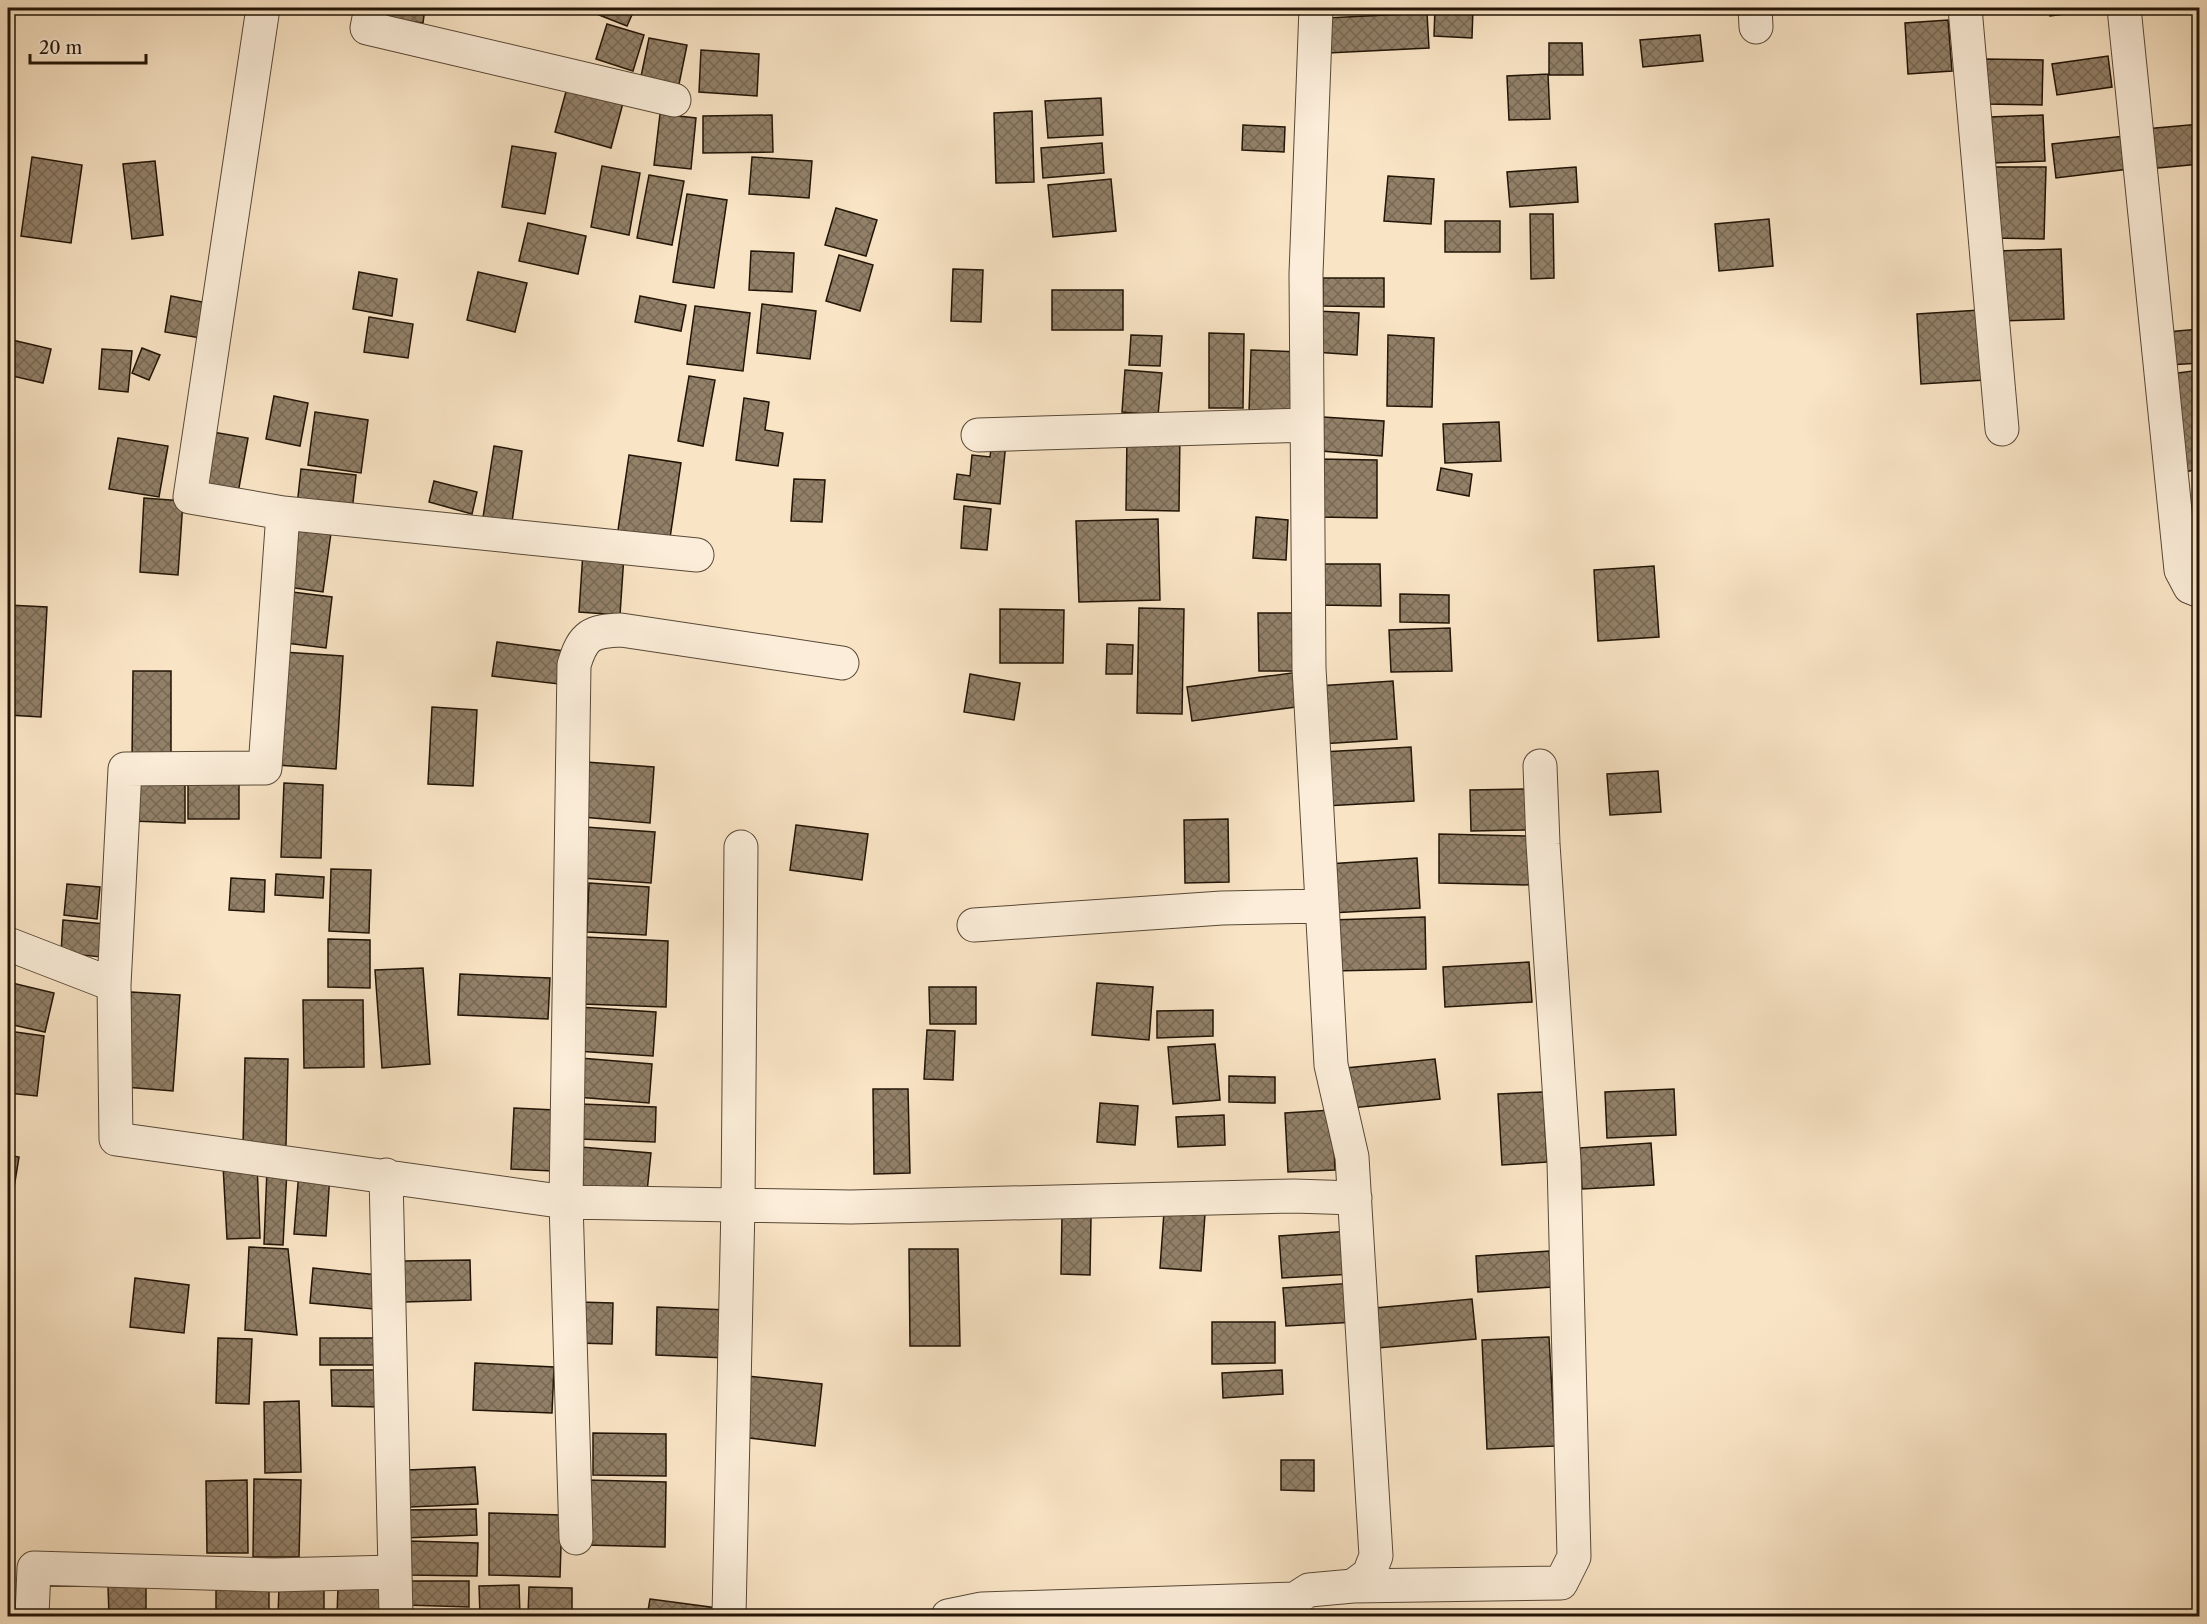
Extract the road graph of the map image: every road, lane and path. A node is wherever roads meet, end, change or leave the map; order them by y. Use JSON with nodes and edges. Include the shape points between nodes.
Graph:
{"nodes":[{"id":1,"x":263,"y":8,"type":"edge"},
{"id":2,"x":371,"y":8,"type":"edge"},
{"id":3,"x":1316,"y":8,"type":"edge"},
{"id":4,"x":1965,"y":8,"type":"edge"},
{"id":5,"x":2124,"y":8,"type":"edge"},
{"id":6,"x":674,"y":100,"type":"dead end"},
{"id":7,"x":1308,"y":425,"type":"junction"},
{"id":8,"x":2002,"y":429,"type":"dead end"},
{"id":9,"x":978,"y":435,"type":"dead end"},
{"id":10,"x":283,"y":513,"type":"junction"},
{"id":11,"x":697,"y":555,"type":"dead end"},
{"id":12,"x":2199,"y":591,"type":"edge"},
{"id":13,"x":842,"y":663,"type":"dead end"},
{"id":14,"x":1540,"y":766,"type":"dead end"},
{"id":15,"x":741,"y":847,"type":"dead end"},
{"id":16,"x":1322,"y":906,"type":"junction"},
{"id":17,"x":974,"y":925,"type":"dead end"},
{"id":18,"x":8,"y":944,"type":"edge"},
{"id":19,"x":114,"y":985,"type":"junction"},
{"id":20,"x":386,"y":1175,"type":"junction"},
{"id":21,"x":1354,"y":1198,"type":"junction"},
{"id":22,"x":566,"y":1202,"type":"junction"},
{"id":23,"x":738,"y":1204,"type":"junction"},
{"id":24,"x":576,"y":1538,"type":"dead end"},
{"id":25,"x":394,"y":1572,"type":"junction"},
{"id":26,"x":1353,"y":1586,"type":"junction"},
{"id":27,"x":1292,"y":1608,"type":"edge"},
{"id":28,"x":32,"y":1617,"type":"edge"},
{"id":29,"x":396,"y":1617,"type":"edge"},
{"id":30,"x":729,"y":1617,"type":"edge"},
{"id":31,"x":948,"y":1617,"type":"edge"}],
"edges":[{"from":1,"to":10,"type":"street","via":[[189,496]]},
{"from":2,"to":6,"type":"street","via":[[367,28]]},
{"from":3,"to":7,"type":"street","via":[[1306,274]]},
{"from":4,"to":8,"type":"street"},
{"from":5,"to":12,"type":"street","via":[[2181,570],[2190,587]]},
{"from":7,"to":9,"type":"street"},
{"from":7,"to":16,"type":"street","via":[[1309,668]]},
{"from":10,"to":11,"type":"street"},
{"from":10,"to":19,"type":"street","via":[[265,768],[125,769]]},
{"from":13,"to":22,"type":"street","via":[[621,630],[598,631],[581,643],[574,665]]},
{"from":14,"to":26,"type":"street","via":[[1564,1162],[1574,1557],[1562,1583]]},
{"from":15,"to":23,"type":"street"},
{"from":16,"to":17,"type":"street","via":[[1222,908]]},
{"from":16,"to":21,"type":"street","via":[[1331,1065],[1352,1157]]},
{"from":18,"to":19,"type":"street"},
{"from":19,"to":20,"type":"street","via":[[116,1139]]},
{"from":20,"to":22,"type":"street"},
{"from":20,"to":25,"type":"street"},
{"from":21,"to":23,"type":"street","via":[[1294,1196],[850,1207]]},
{"from":21,"to":26,"type":"street","via":[[1376,1556],[1369,1574]]},
{"from":22,"to":23,"type":"street"},
{"from":22,"to":24,"type":"street"},
{"from":23,"to":30,"type":"street"},
{"from":25,"to":28,"type":"street","via":[[274,1575],[34,1568]]},
{"from":25,"to":29,"type":"street"},
{"from":26,"to":27,"type":"street","via":[[1309,1590]]},
{"from":27,"to":31,"type":"street","via":[[982,1609]]}]}
